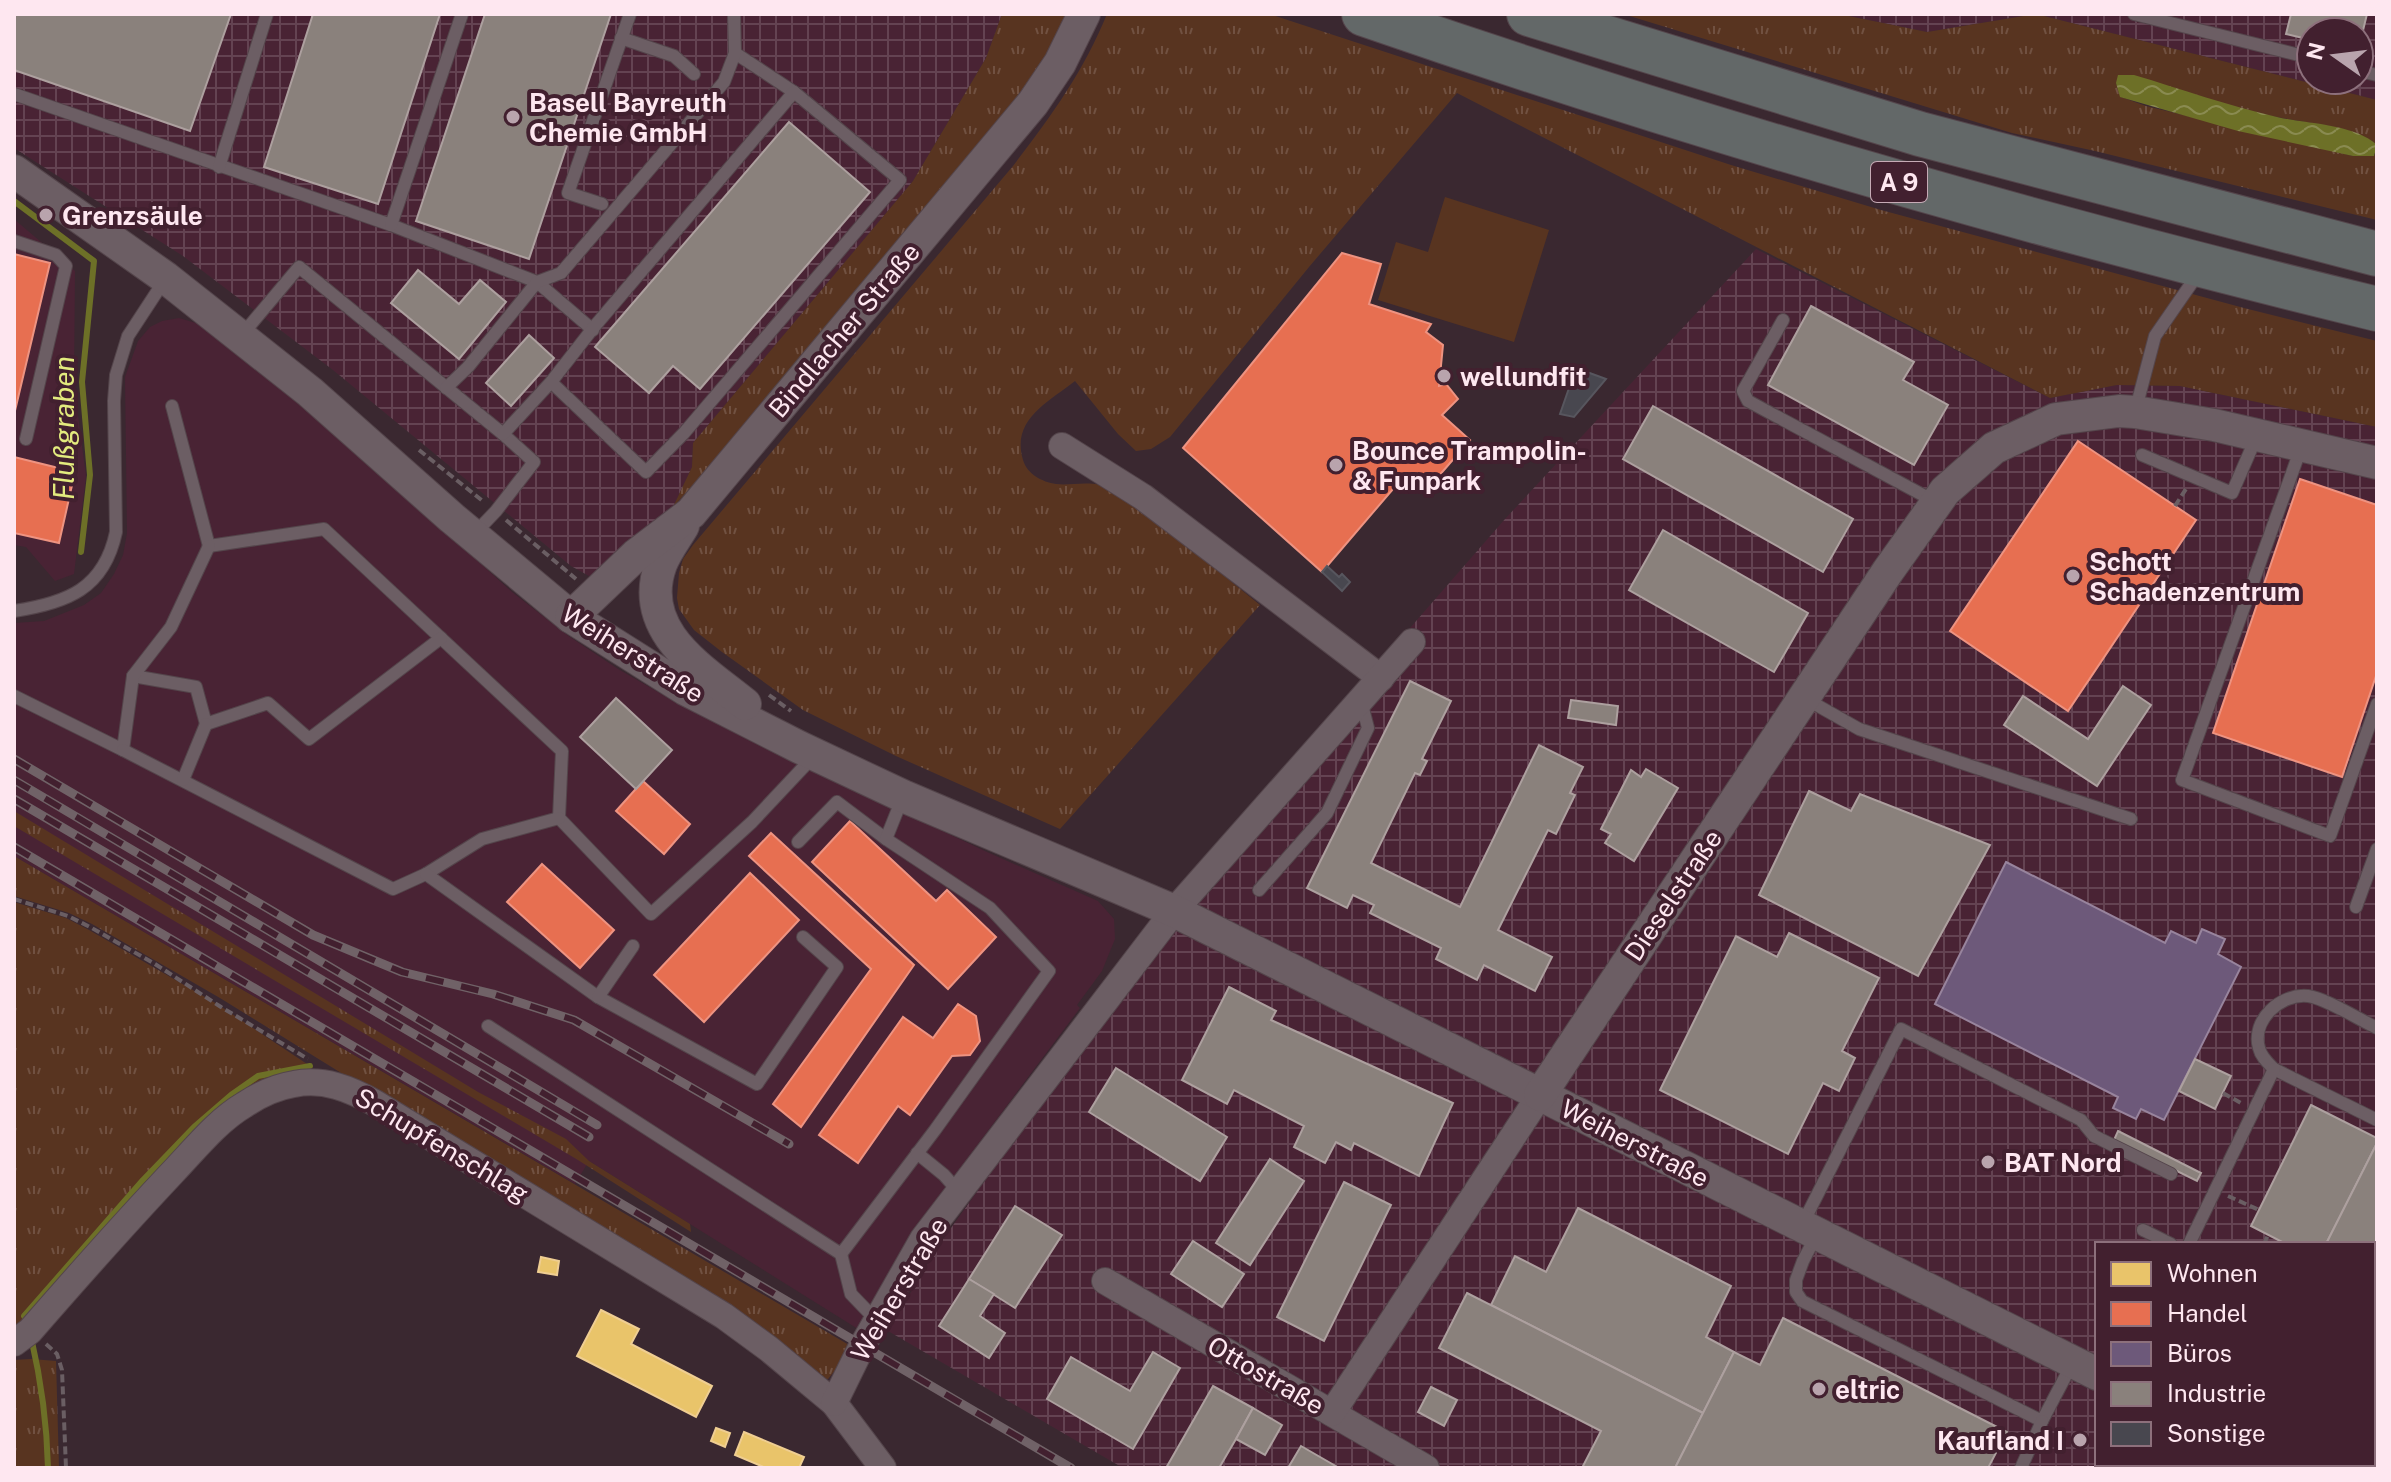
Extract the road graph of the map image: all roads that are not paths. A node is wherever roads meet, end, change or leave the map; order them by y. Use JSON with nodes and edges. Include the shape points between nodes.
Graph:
{"nodes":[{"id":1,"x":267,"y":14,"type":"edge"},
{"id":2,"x":462,"y":14,"type":"edge"},
{"id":3,"x":630,"y":14,"type":"edge"},
{"id":4,"x":734,"y":14,"type":"edge"},
{"id":5,"x":1084,"y":14,"type":"edge"},
{"id":6,"x":1364,"y":14,"type":"edge"},
{"id":7,"x":1529,"y":14,"type":"edge"},
{"id":8,"x":2134,"y":14,"type":"edge"},
{"id":9,"x":621,"y":38,"type":"junction"},
{"id":10,"x":735,"y":53,"type":"junction"},
{"id":11,"x":2295,"y":54,"type":"edge"},
{"id":12,"x":694,"y":74,"type":"dead end"},
{"id":13,"x":794,"y":92,"type":"junction"},
{"id":14,"x":14,"y":94,"type":"edge"},
{"id":15,"x":219,"y":167,"type":"junction"},
{"id":16,"x":20,"y":175,"type":"edge"},
{"id":17,"x":602,"y":204,"type":"dead end"},
{"id":18,"x":391,"y":225,"type":"junction"},
{"id":19,"x":14,"y":241,"type":"edge"},
{"id":20,"x":2377,"y":254,"type":"edge"},
{"id":21,"x":2203,"y":266,"type":"junction"},
{"id":22,"x":166,"y":278,"type":"junction"},
{"id":23,"x":537,"y":282,"type":"junction"},
{"id":24,"x":2377,"y":309,"type":"edge"},
{"id":25,"x":1783,"y":320,"type":"dead end"},
{"id":26,"x":593,"y":330,"type":"junction"},
{"id":27,"x":240,"y":337,"type":"junction"},
{"id":28,"x":551,"y":382,"type":"junction"},
{"id":29,"x":446,"y":388,"type":"junction"},
{"id":30,"x":172,"y":406,"type":"dead end"},
{"id":31,"x":2135,"y":412,"type":"junction"},
{"id":32,"x":503,"y":434,"type":"junction"},
{"id":33,"x":2257,"y":435,"type":"junction"},
{"id":34,"x":26,"y":439,"type":"dead end"},
{"id":35,"x":2302,"y":445,"type":"junction"},
{"id":36,"x":1062,"y":446,"type":"dead end"},
{"id":37,"x":2142,"y":455,"type":"dead end"},
{"id":38,"x":2377,"y":463,"type":"edge"},
{"id":39,"x":1937,"y":502,"type":"junction"},
{"id":40,"x":691,"y":513,"type":"junction"},
{"id":41,"x":472,"y":536,"type":"junction"},
{"id":42,"x":209,"y":546,"type":"junction"},
{"id":43,"x":14,"y":611,"type":"edge"},
{"id":44,"x":571,"y":617,"type":"junction"},
{"id":45,"x":441,"y":638,"type":"junction"},
{"id":46,"x":1412,"y":642,"type":"dead end"},
{"id":47,"x":133,"y":676,"type":"junction"},
{"id":48,"x":1381,"y":678,"type":"junction"},
{"id":49,"x":14,"y":696,"type":"edge"},
{"id":50,"x":1804,"y":698,"type":"junction"},
{"id":51,"x":1361,"y":701,"type":"junction"},
{"id":52,"x":2377,"y":704,"type":"edge"},
{"id":53,"x":206,"y":724,"type":"junction"},
{"id":54,"x":804,"y":740,"type":"junction"},
{"id":55,"x":123,"y":750,"type":"junction"},
{"id":56,"x":183,"y":780,"type":"junction"},
{"id":57,"x":903,"y":796,"type":"junction"},
{"id":58,"x":559,"y":818,"type":"junction"},
{"id":59,"x":2131,"y":819,"type":"dead end"},
{"id":60,"x":886,"y":839,"type":"junction"},
{"id":61,"x":798,"y":842,"type":"dead end"},
{"id":62,"x":2377,"y":849,"type":"edge"},
{"id":63,"x":426,"y":874,"type":"junction"},
{"id":64,"x":1259,"y":890,"type":"dead end"},
{"id":65,"x":2356,"y":907,"type":"dead end"},
{"id":66,"x":1174,"y":911,"type":"junction"},
{"id":67,"x":803,"y":937,"type":"dead end"},
{"id":68,"x":633,"y":946,"type":"dead end"},
{"id":69,"x":598,"y":997,"type":"junction"},
{"id":70,"x":488,"y":1026,"type":"dead end"},
{"id":71,"x":2377,"y":1028,"type":"edge"},
{"id":72,"x":2274,"y":1069,"type":"junction"},
{"id":73,"x":1540,"y":1095,"type":"junction"},
{"id":74,"x":2377,"y":1120,"type":"edge"},
{"id":75,"x":917,"y":1153,"type":"junction"},
{"id":76,"x":2171,"y":1174,"type":"dead end"},
{"id":77,"x":959,"y":1192,"type":"junction"},
{"id":78,"x":1809,"y":1230,"type":"junction"},
{"id":79,"x":2143,"y":1230,"type":"dead end"},
{"id":80,"x":2167,"y":1242,"type":"edge"},
{"id":81,"x":2190,"y":1242,"type":"edge"},
{"id":82,"x":841,"y":1254,"type":"junction"},
{"id":83,"x":1105,"y":1281,"type":"dead end"},
{"id":84,"x":877,"y":1321,"type":"junction"},
{"id":85,"x":22,"y":1337,"type":"edge"},
{"id":86,"x":2085,"y":1368,"type":"edge"},
{"id":87,"x":834,"y":1403,"type":"junction"},
{"id":88,"x":1332,"y":1413,"type":"junction"},
{"id":89,"x":2042,"y":1421,"type":"junction"},
{"id":90,"x":883,"y":1468,"type":"edge"},
{"id":91,"x":1426,"y":1468,"type":"edge"},
{"id":92,"x":2021,"y":1468,"type":"edge"}],
"edges":[{"from":1,"to":15,"type":"lane"},
{"from":2,"to":18,"type":"lane"},
{"from":3,"to":9,"type":"lane"},
{"from":4,"to":10,"type":"lane"},
{"from":5,"to":40,"type":"street","name":"Bindlacher Straße","via":[[1033,103]]},
{"from":6,"to":21,"type":"highway","number":"A 9","via":[[1742,137]]},
{"from":7,"to":20,"type":"highway","number":"A 9","via":[[1920,134]]},
{"from":8,"to":11,"type":"lane"},
{"from":9,"to":12,"type":"lane","via":[[674,56]]},
{"from":9,"to":17,"type":"lane","via":[[568,193]]},
{"from":10,"to":13,"type":"lane"},
{"from":10,"to":23,"type":"lane","via":[[724,82],[561,273]]},
{"from":13,"to":26,"type":"lane"},
{"from":13,"to":28,"type":"lane","via":[[900,180],[646,472]]},
{"from":14,"to":15,"type":"lane"},
{"from":15,"to":18,"type":"lane"},
{"from":16,"to":22,"type":"street","name":"Weiherstraße"},
{"from":18,"to":23,"type":"lane"},
{"from":19,"to":34,"type":"lane","via":[[56,255],[66,266]]},
{"from":21,"to":24,"type":"highway","number":"A 9"},
{"from":21,"to":31,"type":"lane","via":[[2155,336]]},
{"from":22,"to":27,"type":"street","name":"Weiherstraße"},
{"from":22,"to":43,"type":"lane","via":[[128,336],[116,375],[112,552],[92,583],[77,593],[43,607]]},
{"from":23,"to":26,"type":"lane"},
{"from":23,"to":29,"type":"lane"},
{"from":25,"to":39,"type":"lane","via":[[1743,391],[1748,401]]},
{"from":26,"to":28,"type":"lane"},
{"from":27,"to":29,"type":"lane","via":[[299,267]]},
{"from":27,"to":41,"type":"street","name":"Weiherstraße"},
{"from":28,"to":32,"type":"lane"},
{"from":29,"to":32,"type":"lane"},
{"from":30,"to":42,"type":"lane"},
{"from":31,"to":33,"type":"street","name":"Dieselstraße"},
{"from":31,"to":39,"type":"street","name":"Dieselstraße","via":[[2056,419],[1994,448]]},
{"from":32,"to":41,"type":"lane","via":[[534,462]]},
{"from":33,"to":35,"type":"street","name":"Dieselstraße"},
{"from":33,"to":37,"type":"lane","via":[[2232,493]]},
{"from":35,"to":38,"type":"street","name":"Dieselstraße"},
{"from":35,"to":52,"type":"lane","via":[[2182,780],[2330,836]]},
{"from":36,"to":48,"type":"street","via":[[1143,497]]},
{"from":39,"to":50,"type":"street","name":"Dieselstraße"},
{"from":40,"to":44,"type":"street","name":"Bindlacher Straße","via":[[636,555]]},
{"from":40,"to":54,"type":"street","via":[[657,579],[668,637],[685,656]]},
{"from":41,"to":44,"type":"street","name":"Weiherstraße"},
{"from":42,"to":45,"type":"lane","via":[[324,529]]},
{"from":42,"to":47,"type":"lane","via":[[171,627]]},
{"from":44,"to":54,"type":"street","name":"Weiherstraße","via":[[685,689]]},
{"from":45,"to":53,"type":"lane","via":[[309,739],[268,703]]},
{"from":45,"to":58,"type":"lane","via":[[562,751]]},
{"from":46,"to":48,"type":"street","name":"Weiherstraße"},
{"from":47,"to":53,"type":"lane","via":[[196,687]]},
{"from":47,"to":55,"type":"lane"},
{"from":48,"to":51,"type":"street","name":"Weiherstraße"},
{"from":49,"to":55,"type":"lane"},
{"from":50,"to":59,"type":"lane","via":[[1859,729]]},
{"from":50,"to":73,"type":"street","name":"Dieselstraße"},
{"from":51,"to":64,"type":"lane","via":[[1368,728],[1327,813]]},
{"from":51,"to":66,"type":"street","name":"Weiherstraße"},
{"from":53,"to":56,"type":"lane"},
{"from":54,"to":57,"type":"street","name":"Weiherstraße"},
{"from":54,"to":58,"type":"lane","via":[[752,822],[651,914]]},
{"from":55,"to":56,"type":"lane"},
{"from":56,"to":63,"type":"lane","via":[[393,889]]},
{"from":57,"to":60,"type":"lane"},
{"from":57,"to":66,"type":"street","name":"Weiherstraße"},
{"from":58,"to":63,"type":"lane","via":[[482,839]]},
{"from":60,"to":61,"type":"lane","via":[[837,802]]},
{"from":60,"to":75,"type":"lane","via":[[990,908],[1049,971]]},
{"from":62,"to":65,"type":"lane"},
{"from":63,"to":69,"type":"lane"},
{"from":66,"to":73,"type":"street","name":"Weiherstraße"},
{"from":66,"to":77,"type":"street","name":"Weiherstraße"},
{"from":67,"to":69,"type":"lane","via":[[837,967],[757,1084]]},
{"from":68,"to":69,"type":"lane"},
{"from":70,"to":82,"type":"lane"},
{"from":71,"to":72,"type":"lane","via":[[2311,996],[2282,1000],[2270,1009],[2259,1034],[2258,1048]]},
{"from":72,"to":74,"type":"lane"},
{"from":72,"to":81,"type":"lane"},
{"from":73,"to":78,"type":"street","name":"Weiherstraße"},
{"from":73,"to":88,"type":"street","name":"Dieselstraße"},
{"from":75,"to":77,"type":"lane"},
{"from":75,"to":82,"type":"lane"},
{"from":76,"to":78,"type":"lane","via":[[2094,1136],[2081,1120],[1901,1029]]},
{"from":77,"to":84,"type":"street","name":"Weiherstraße","via":[[923,1239]]},
{"from":78,"to":86,"type":"street","name":"Weiherstraße"},
{"from":78,"to":89,"type":"lane","via":[[1796,1280],[1802,1301]]},
{"from":79,"to":80,"type":"lane"},
{"from":82,"to":84,"type":"lane","via":[[851,1294]]},
{"from":83,"to":88,"type":"street","name":"Ottostraße"},
{"from":84,"to":87,"type":"street","name":"Weiherstraße"},
{"from":85,"to":87,"type":"street","name":"Schupfenschlag","via":[[241,1106],[295,1083],[336,1085],[375,1103],[724,1316]]},
{"from":86,"to":89,"type":"lane"},
{"from":87,"to":90,"type":"street","name":"Schupfenschlag"},
{"from":88,"to":91,"type":"street","name":"Ottostraße"},
{"from":89,"to":92,"type":"lane"}]}
